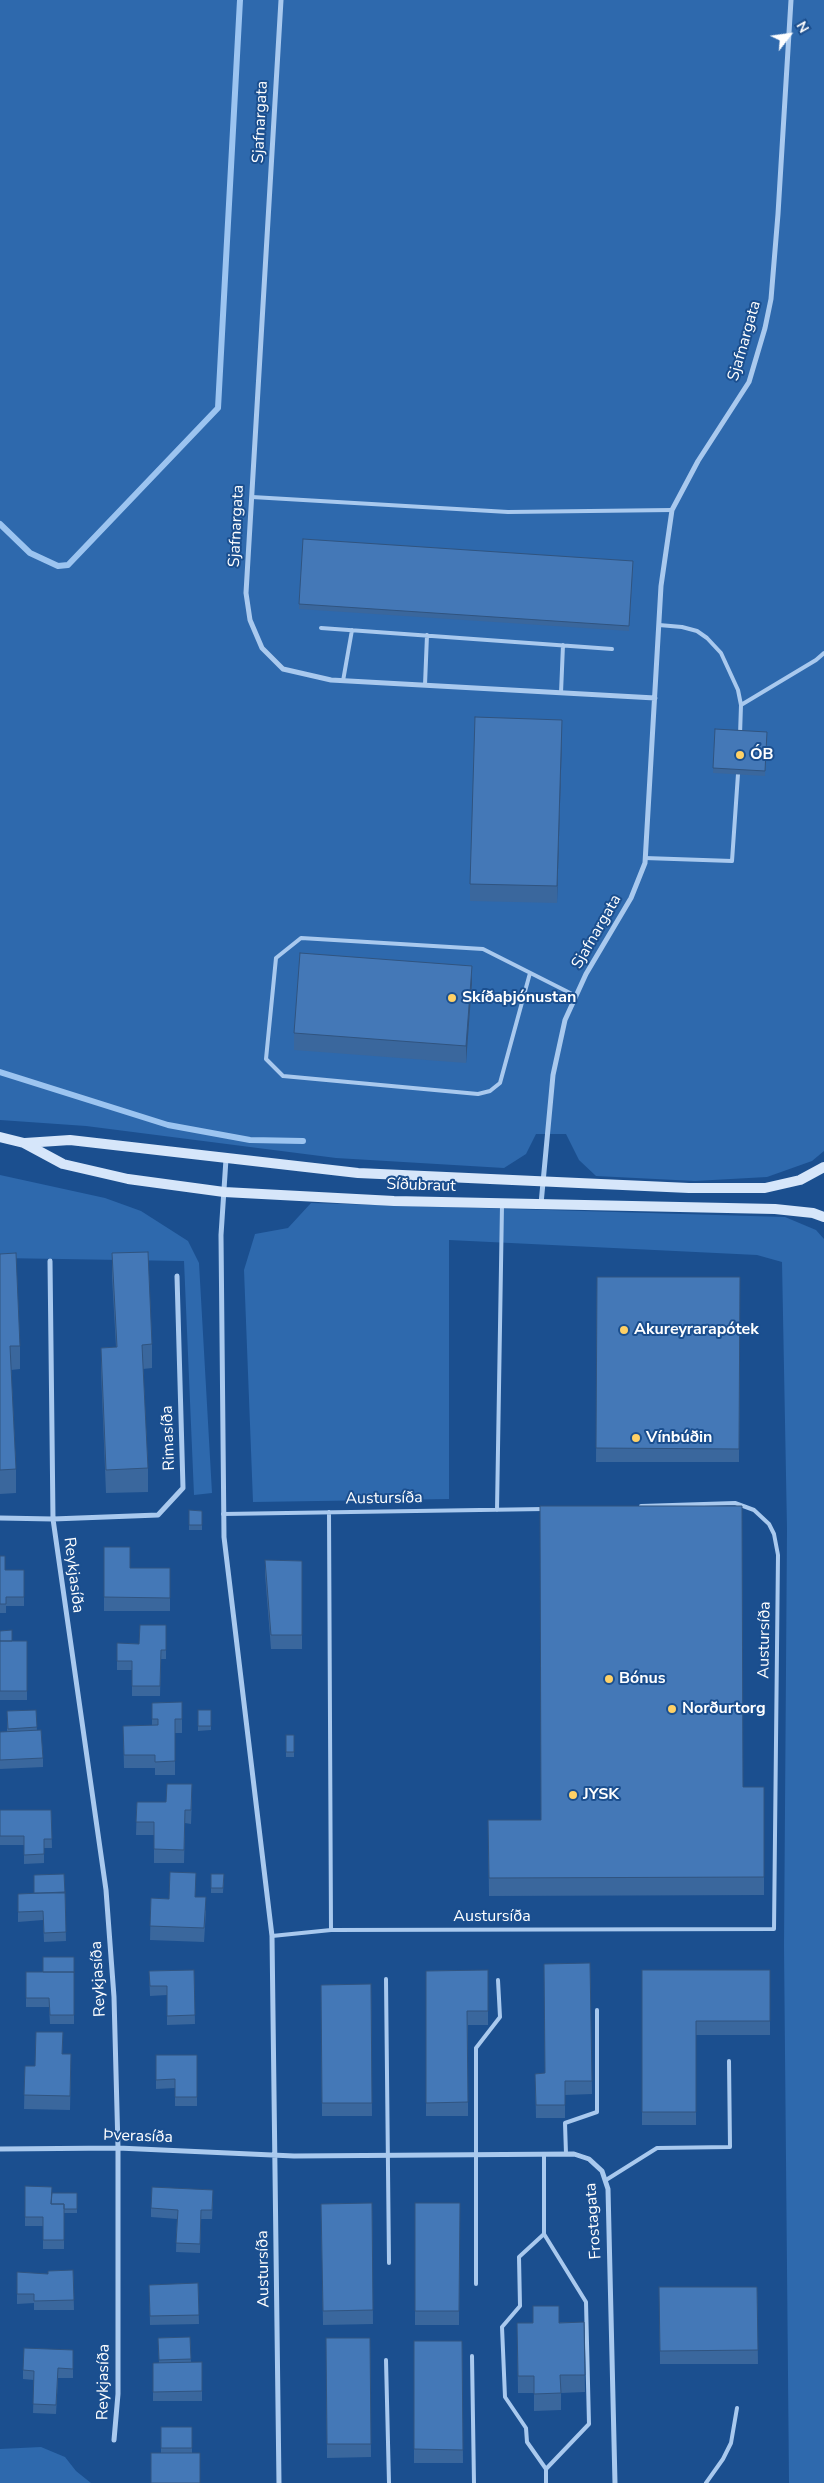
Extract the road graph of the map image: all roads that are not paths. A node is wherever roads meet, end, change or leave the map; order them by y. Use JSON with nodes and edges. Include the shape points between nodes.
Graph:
{"nodes":[{"id":1,"x":281,"y":0,"type":"edge"},
{"id":2,"x":791,"y":0,"type":"edge"},
{"id":3,"x":252,"y":497,"type":"junction"},
{"id":4,"x":672,"y":510,"type":"junction"},
{"id":5,"x":659,"y":626,"type":"junction"},
{"id":6,"x":322,"y":628,"type":"dead end"},
{"id":7,"x":352,"y":630,"type":"junction"},
{"id":8,"x":427,"y":635,"type":"junction"},
{"id":9,"x":563,"y":645,"type":"junction"},
{"id":10,"x":612,"y":649,"type":"dead end"},
{"id":11,"x":824,"y":653,"type":"edge"},
{"id":12,"x":343,"y":681,"type":"junction"},
{"id":13,"x":425,"y":685,"type":"junction"},
{"id":14,"x":561,"y":693,"type":"junction"},
{"id":15,"x":655,"y":698,"type":"junction"},
{"id":16,"x":741,"y":705,"type":"junction"},
{"id":17,"x":740,"y":735,"type":"edge"},
{"id":18,"x":738,"y":774,"type":"edge"},
{"id":19,"x":645,"y":858,"type":"junction"},
{"id":20,"x":530,"y":973,"type":"junction"},
{"id":21,"x":576,"y":996,"type":"junction"},
{"id":22,"x":0,"y":1137,"type":"edge"},
{"id":23,"x":24,"y":1143,"type":"junction"},
{"id":24,"x":226,"y":1159,"type":"junction"},
{"id":25,"x":824,"y":1167,"type":"edge"},
{"id":26,"x":543,"y":1181,"type":"junction"},
{"id":27,"x":224,"y":1192,"type":"junction"},
{"id":28,"x":502,"y":1204,"type":"junction"},
{"id":29,"x":541,"y":1205,"type":"junction"},
{"id":30,"x":824,"y":1217,"type":"edge"},
{"id":31,"x":50,"y":1261,"type":"dead end"},
{"id":32,"x":177,"y":1276,"type":"dead end"},
{"id":33,"x":635,"y":1506,"type":"edge"},
{"id":34,"x":546,"y":1509,"type":"edge"},
{"id":35,"x":497,"y":1510,"type":"junction"},
{"id":36,"x":329,"y":1512,"type":"junction"},
{"id":37,"x":224,"y":1514,"type":"junction"},
{"id":38,"x":0,"y":1518,"type":"edge"},
{"id":39,"x":53,"y":1519,"type":"junction"},
{"id":40,"x":331,"y":1930,"type":"junction"},
{"id":41,"x":272,"y":1936,"type":"junction"},
{"id":42,"x":386,"y":1979,"type":"dead end"},
{"id":43,"x":498,"y":1980,"type":"dead end"},
{"id":44,"x":597,"y":2010,"type":"dead end"},
{"id":45,"x":728,"y":2061,"type":"dead end"},
{"id":46,"x":118,"y":2148,"type":"junction"},
{"id":47,"x":0,"y":2149,"type":"edge"},
{"id":48,"x":544,"y":2154,"type":"junction"},
{"id":49,"x":566,"y":2154,"type":"junction"},
{"id":50,"x":388,"y":2155,"type":"junction"},
{"id":51,"x":476,"y":2155,"type":"junction"},
{"id":52,"x":276,"y":2156,"type":"junction"},
{"id":53,"x":606,"y":2180,"type":"junction"},
{"id":54,"x":544,"y":2234,"type":"junction"},
{"id":55,"x":389,"y":2263,"type":"dead end"},
{"id":56,"x":476,"y":2284,"type":"dead end"},
{"id":57,"x":472,"y":2356,"type":"dead end"},
{"id":58,"x":386,"y":2360,"type":"dead end"},
{"id":59,"x":737,"y":2408,"type":"dead end"},
{"id":60,"x":114,"y":2440,"type":"dead end"},
{"id":61,"x":546,"y":2469,"type":"junction"},
{"id":62,"x":279,"y":2483,"type":"edge"},
{"id":63,"x":389,"y":2483,"type":"edge"},
{"id":64,"x":474,"y":2483,"type":"edge"},
{"id":65,"x":546,"y":2483,"type":"edge"},
{"id":66,"x":615,"y":2483,"type":"edge"},
{"id":67,"x":706,"y":2483,"type":"edge"}],
"edges":[{"from":1,"to":3,"type":"street","name":"Sjafnargata"},
{"from":2,"to":4,"type":"street","name":"Sjafnargata","via":[[771,299],[765,328],[749,382],[698,460]]},
{"from":3,"to":4,"type":"lane","via":[[508,512]]},
{"from":3,"to":12,"type":"street","name":"Sjafnargata","via":[[246,593],[250,620],[262,648],[282,669]]},
{"from":4,"to":5,"type":"street","name":"Sjafnargata"},
{"from":5,"to":15,"type":"street","name":"Sjafnargata"},
{"from":5,"to":16,"type":"lane","via":[[682,627],[707,638],[732,672]]},
{"from":6,"to":7,"type":"lane"},
{"from":7,"to":8,"type":"lane"},
{"from":7,"to":12,"type":"lane"},
{"from":8,"to":9,"type":"lane"},
{"from":8,"to":13,"type":"lane"},
{"from":9,"to":10,"type":"lane"},
{"from":9,"to":14,"type":"lane"},
{"from":11,"to":16,"type":"lane"},
{"from":12,"to":13,"type":"street","name":"Sjafnargata"},
{"from":13,"to":14,"type":"street","name":"Sjafnargata"},
{"from":14,"to":15,"type":"street","name":"Sjafnargata"},
{"from":15,"to":19,"type":"street","name":"Sjafnargata"},
{"from":16,"to":17,"type":"lane"},
{"from":18,"to":19,"type":"lane","via":[[732,861]]},
{"from":19,"to":21,"type":"street","name":"Sjafnargata","via":[[631,898]]},
{"from":20,"to":20,"type":"lane","via":[[483,949],[301,938],[276,958],[266,1059],[283,1076],[478,1094],[490,1091],[500,1083]]},
{"from":20,"to":21,"type":"lane"},
{"from":21,"to":26,"type":"street","name":"Sjafnargata","via":[[565,1020],[553,1075]]},
{"from":22,"to":23,"type":"street","name":"Síðubraut"},
{"from":23,"to":24,"type":"street","name":"Síðubraut","via":[[70,1140]]},
{"from":23,"to":27,"type":"street","name":"Síðubraut","via":[[63,1164],[128,1178]]},
{"from":24,"to":26,"type":"street","name":"Síðubraut","via":[[358,1173]]},
{"from":24,"to":27,"type":"street","name":"Austursíða"},
{"from":25,"to":26,"type":"street","name":"Síðubraut","via":[[800,1180],[765,1188]]},
{"from":26,"to":29,"type":"street","name":"Sjafnargata"},
{"from":27,"to":28,"type":"street","name":"Síðubraut"},
{"from":27,"to":37,"type":"street","name":"Austursíða","via":[[221,1235]]},
{"from":28,"to":29,"type":"street","name":"Síðubraut"},
{"from":28,"to":35,"type":"lane"},
{"from":29,"to":30,"type":"street","name":"Síðubraut","via":[[775,1210]]},
{"from":31,"to":39,"type":"street"},
{"from":32,"to":39,"type":"street","name":"Rimasíða","via":[[183,1488],[158,1515]]},
{"from":33,"to":40,"type":"lane","name":"Austursíða","via":[[735,1503],[754,1510],[769,1524],[774,1534],[778,1555],[774,1929]]},
{"from":34,"to":35,"type":"lane","name":"Austursíða"},
{"from":35,"to":36,"type":"lane","name":"Austursíða"},
{"from":36,"to":37,"type":"lane","name":"Austursíða"},
{"from":36,"to":40,"type":"lane"},
{"from":37,"to":41,"type":"street","name":"Austursíða","via":[[224,1537]]},
{"from":38,"to":39,"type":"street","name":"Rimasíða"},
{"from":39,"to":46,"type":"street","name":"Reykjasíða","via":[[106,1890],[114,1997]]},
{"from":40,"to":41,"type":"lane","name":"Austursíða"},
{"from":41,"to":52,"type":"street","name":"Austursíða"},
{"from":42,"to":50,"type":"lane"},
{"from":43,"to":51,"type":"lane","via":[[500,2017],[476,2048]]},
{"from":44,"to":49,"type":"lane","via":[[597,2112],[565,2123]]},
{"from":45,"to":53,"type":"lane","via":[[730,2147],[657,2148]]},
{"from":46,"to":47,"type":"street","name":"Þverasíða"},
{"from":46,"to":52,"type":"street","name":"Þverasíða"},
{"from":46,"to":60,"type":"street","name":"Reykjasíða","via":[[118,2394]]},
{"from":48,"to":49,"type":"street","name":"Frostagata"},
{"from":48,"to":51,"type":"street","name":"Frostagata"},
{"from":48,"to":54,"type":"lane"},
{"from":49,"to":53,"type":"street","name":"Frostagata","via":[[589,2158]]},
{"from":50,"to":51,"type":"street","name":"Frostagata"},
{"from":50,"to":52,"type":"street","name":"Frostagata"},
{"from":50,"to":55,"type":"lane"},
{"from":51,"to":56,"type":"lane"},
{"from":52,"to":62,"type":"street","name":"Austursíða"},
{"from":53,"to":66,"type":"street","name":"Frostagata"},
{"from":54,"to":61,"type":"lane","via":[[586,2302],[589,2424]]},
{"from":54,"to":61,"type":"lane","via":[[519,2257],[520,2306],[502,2327],[505,2397],[526,2428],[526,2442]]},
{"from":57,"to":64,"type":"lane"},
{"from":58,"to":63,"type":"lane"},
{"from":59,"to":67,"type":"lane","via":[[731,2442],[724,2459]]},
{"from":61,"to":65,"type":"lane"}]}
